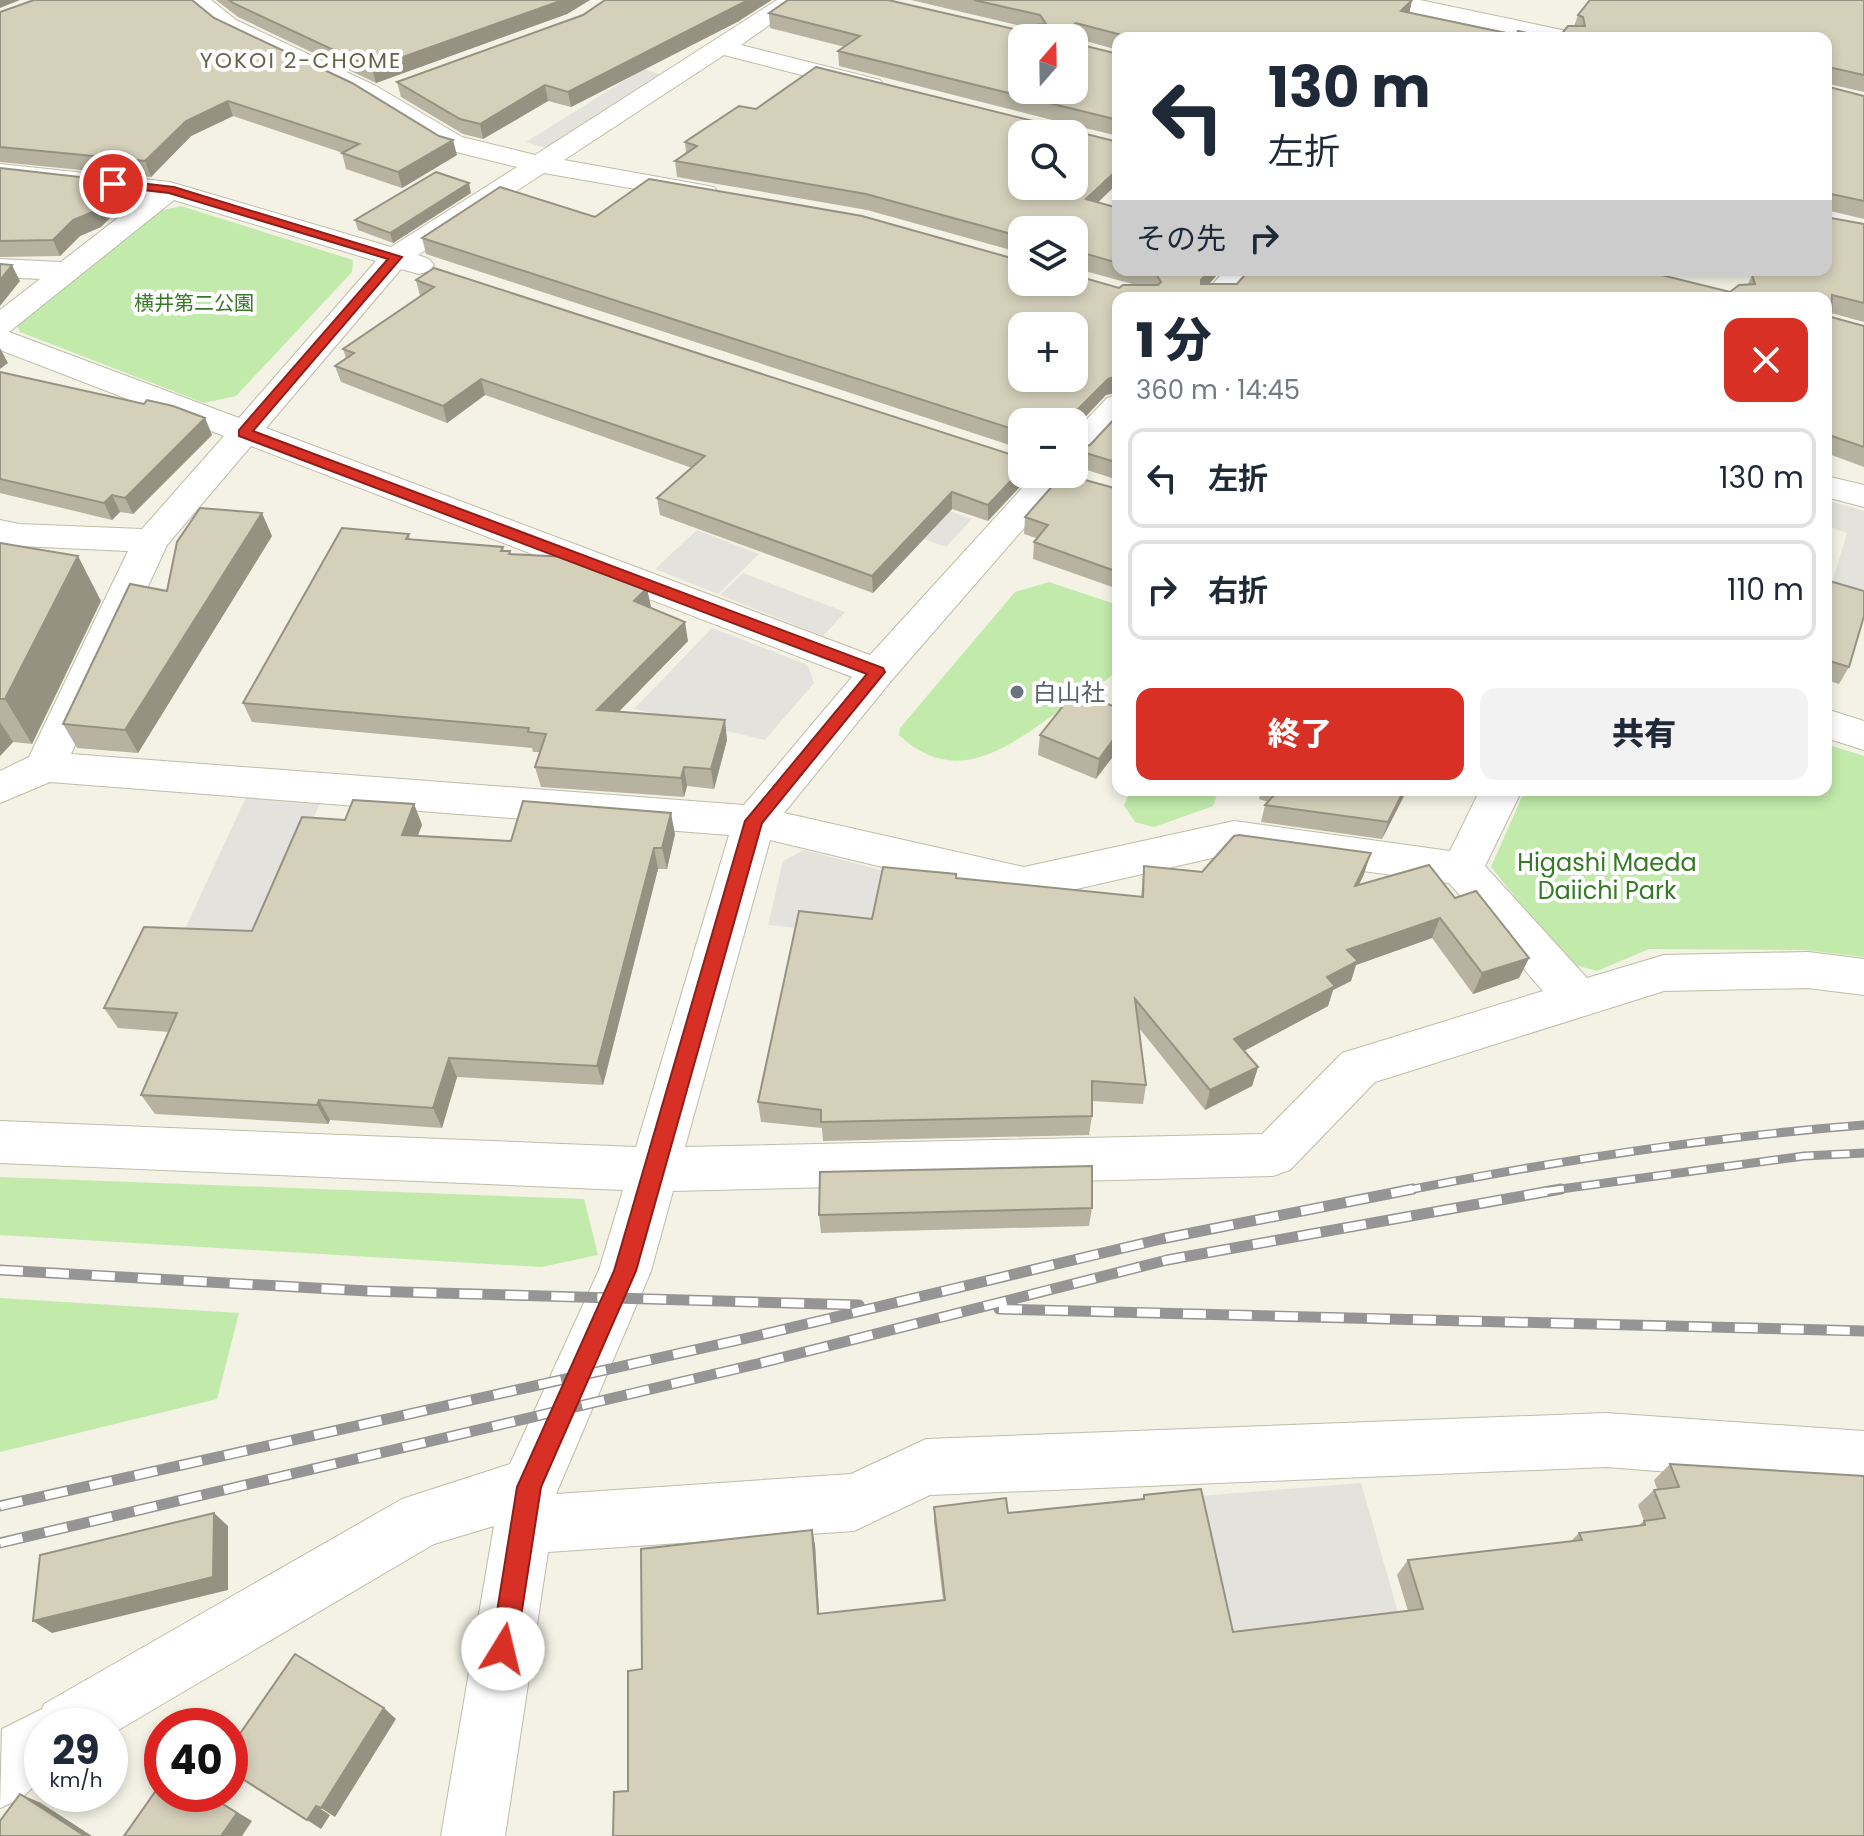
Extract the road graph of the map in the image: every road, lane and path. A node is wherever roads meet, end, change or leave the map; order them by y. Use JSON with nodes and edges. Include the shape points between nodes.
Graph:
{"nodes":[{"id":1,"x":196,"y":0,"type":"edge"},
{"id":2,"x":793,"y":0,"type":"edge"},
{"id":3,"x":1386,"y":0,"type":"edge"},
{"id":4,"x":1476,"y":9,"type":"edge"},
{"id":5,"x":1455,"y":32,"type":"edge"},
{"id":6,"x":1548,"y":32,"type":"edge"},
{"id":7,"x":721,"y":47,"type":"junction"},
{"id":8,"x":403,"y":85,"type":"edge"},
{"id":9,"x":902,"y":92,"type":"edge"},
{"id":10,"x":374,"y":95,"type":"junction"},
{"id":11,"x":540,"y":164,"type":"junction"},
{"id":12,"x":0,"y":172,"type":"edge"},
{"id":13,"x":170,"y":190,"type":"junction"},
{"id":14,"x":735,"y":198,"type":"edge"},
{"id":15,"x":396,"y":257,"type":"junction"},
{"id":16,"x":0,"y":268,"type":"edge"},
{"id":17,"x":68,"y":271,"type":"junction"},
{"id":18,"x":441,"y":272,"type":"edge"},
{"id":19,"x":1236,"y":276,"type":"edge"},
{"id":20,"x":1221,"y":292,"type":"edge"},
{"id":21,"x":0,"y":325,"type":"edge"},
{"id":22,"x":0,"y":339,"type":"edge"},
{"id":23,"x":1112,"y":413,"type":"edge"},
{"id":24,"x":244,"y":433,"type":"junction"},
{"id":25,"x":1088,"y":443,"type":"edge"},
{"id":26,"x":1050,"y":488,"type":"edge"},
{"id":27,"x":1832,"y":488,"type":"edge"},
{"id":28,"x":1864,"y":496,"type":"edge"},
{"id":29,"x":0,"y":531,"type":"edge"},
{"id":30,"x":151,"y":541,"type":"junction"},
{"id":31,"x":877,"y":672,"type":"junction"},
{"id":32,"x":45,"y":767,"type":"junction"},
{"id":33,"x":0,"y":788,"type":"edge"},
{"id":34,"x":1498,"y":796,"type":"edge"},
{"id":35,"x":754,"y":821,"type":"junction"},
{"id":36,"x":1462,"y":869,"type":"junction"},
{"id":37,"x":1864,"y":977,"type":"edge"},
{"id":38,"x":1578,"y":999,"type":"junction"},
{"id":39,"x":0,"y":1142,"type":"edge"},
{"id":40,"x":654,"y":1170,"type":"junction"},
{"id":41,"x":1864,"y":1459,"type":"edge"},
{"id":42,"x":526,"y":1506,"type":"junction"},
{"id":43,"x":97,"y":1708,"type":"edge"},
{"id":44,"x":24,"y":1751,"type":"edge"},
{"id":45,"x":0,"y":1776,"type":"edge"},
{"id":46,"x":473,"y":1836,"type":"edge"}],
"edges":[{"from":1,"to":10,"type":"street","via":[[228,25]]},
{"from":2,"to":7,"type":"street"},
{"from":3,"to":4,"type":"street"},
{"from":4,"to":5,"type":"street"},
{"from":4,"to":6,"type":"street"},
{"from":7,"to":9,"type":"street"},
{"from":7,"to":11,"type":"street"},
{"from":8,"to":10,"type":"street"},
{"from":10,"to":11,"type":"street","via":[[453,143]]},
{"from":11,"to":14,"type":"street"},
{"from":11,"to":15,"type":"street"},
{"from":12,"to":13,"type":"street"},
{"from":13,"to":15,"type":"street"},
{"from":13,"to":17,"type":"street"},
{"from":15,"to":18,"type":"street"},
{"from":15,"to":24,"type":"street"},
{"from":16,"to":17,"type":"street"},
{"from":17,"to":21,"type":"street"},
{"from":19,"to":20,"type":"street"},
{"from":22,"to":24,"type":"street"},
{"from":23,"to":25,"type":"street"},
{"from":24,"to":30,"type":"street"},
{"from":24,"to":31,"type":"street"},
{"from":26,"to":31,"type":"street"},
{"from":27,"to":28,"type":"street"},
{"from":29,"to":30,"type":"street"},
{"from":30,"to":32,"type":"street"},
{"from":31,"to":35,"type":"street"},
{"from":32,"to":33,"type":"street"},
{"from":32,"to":35,"type":"street"},
{"from":34,"to":36,"type":"street"},
{"from":35,"to":36,"type":"street","via":[[1024,884],[1234,837]]},
{"from":35,"to":40,"type":"street"},
{"from":36,"to":38,"type":"street"},
{"from":37,"to":38,"type":"street","via":[[1808,970],[1664,973]]},
{"from":38,"to":40,"type":"street","via":[[1359,1067],[1273,1155]]},
{"from":39,"to":40,"type":"street"},
{"from":40,"to":42,"type":"street","via":[[625,1271]]},
{"from":41,"to":42,"type":"street","via":[[1606,1440],[926,1467],[854,1502]]},
{"from":42,"to":43,"type":"street","via":[[422,1519]]},
{"from":42,"to":46,"type":"street"},
{"from":44,"to":45,"type":"street"}]}
